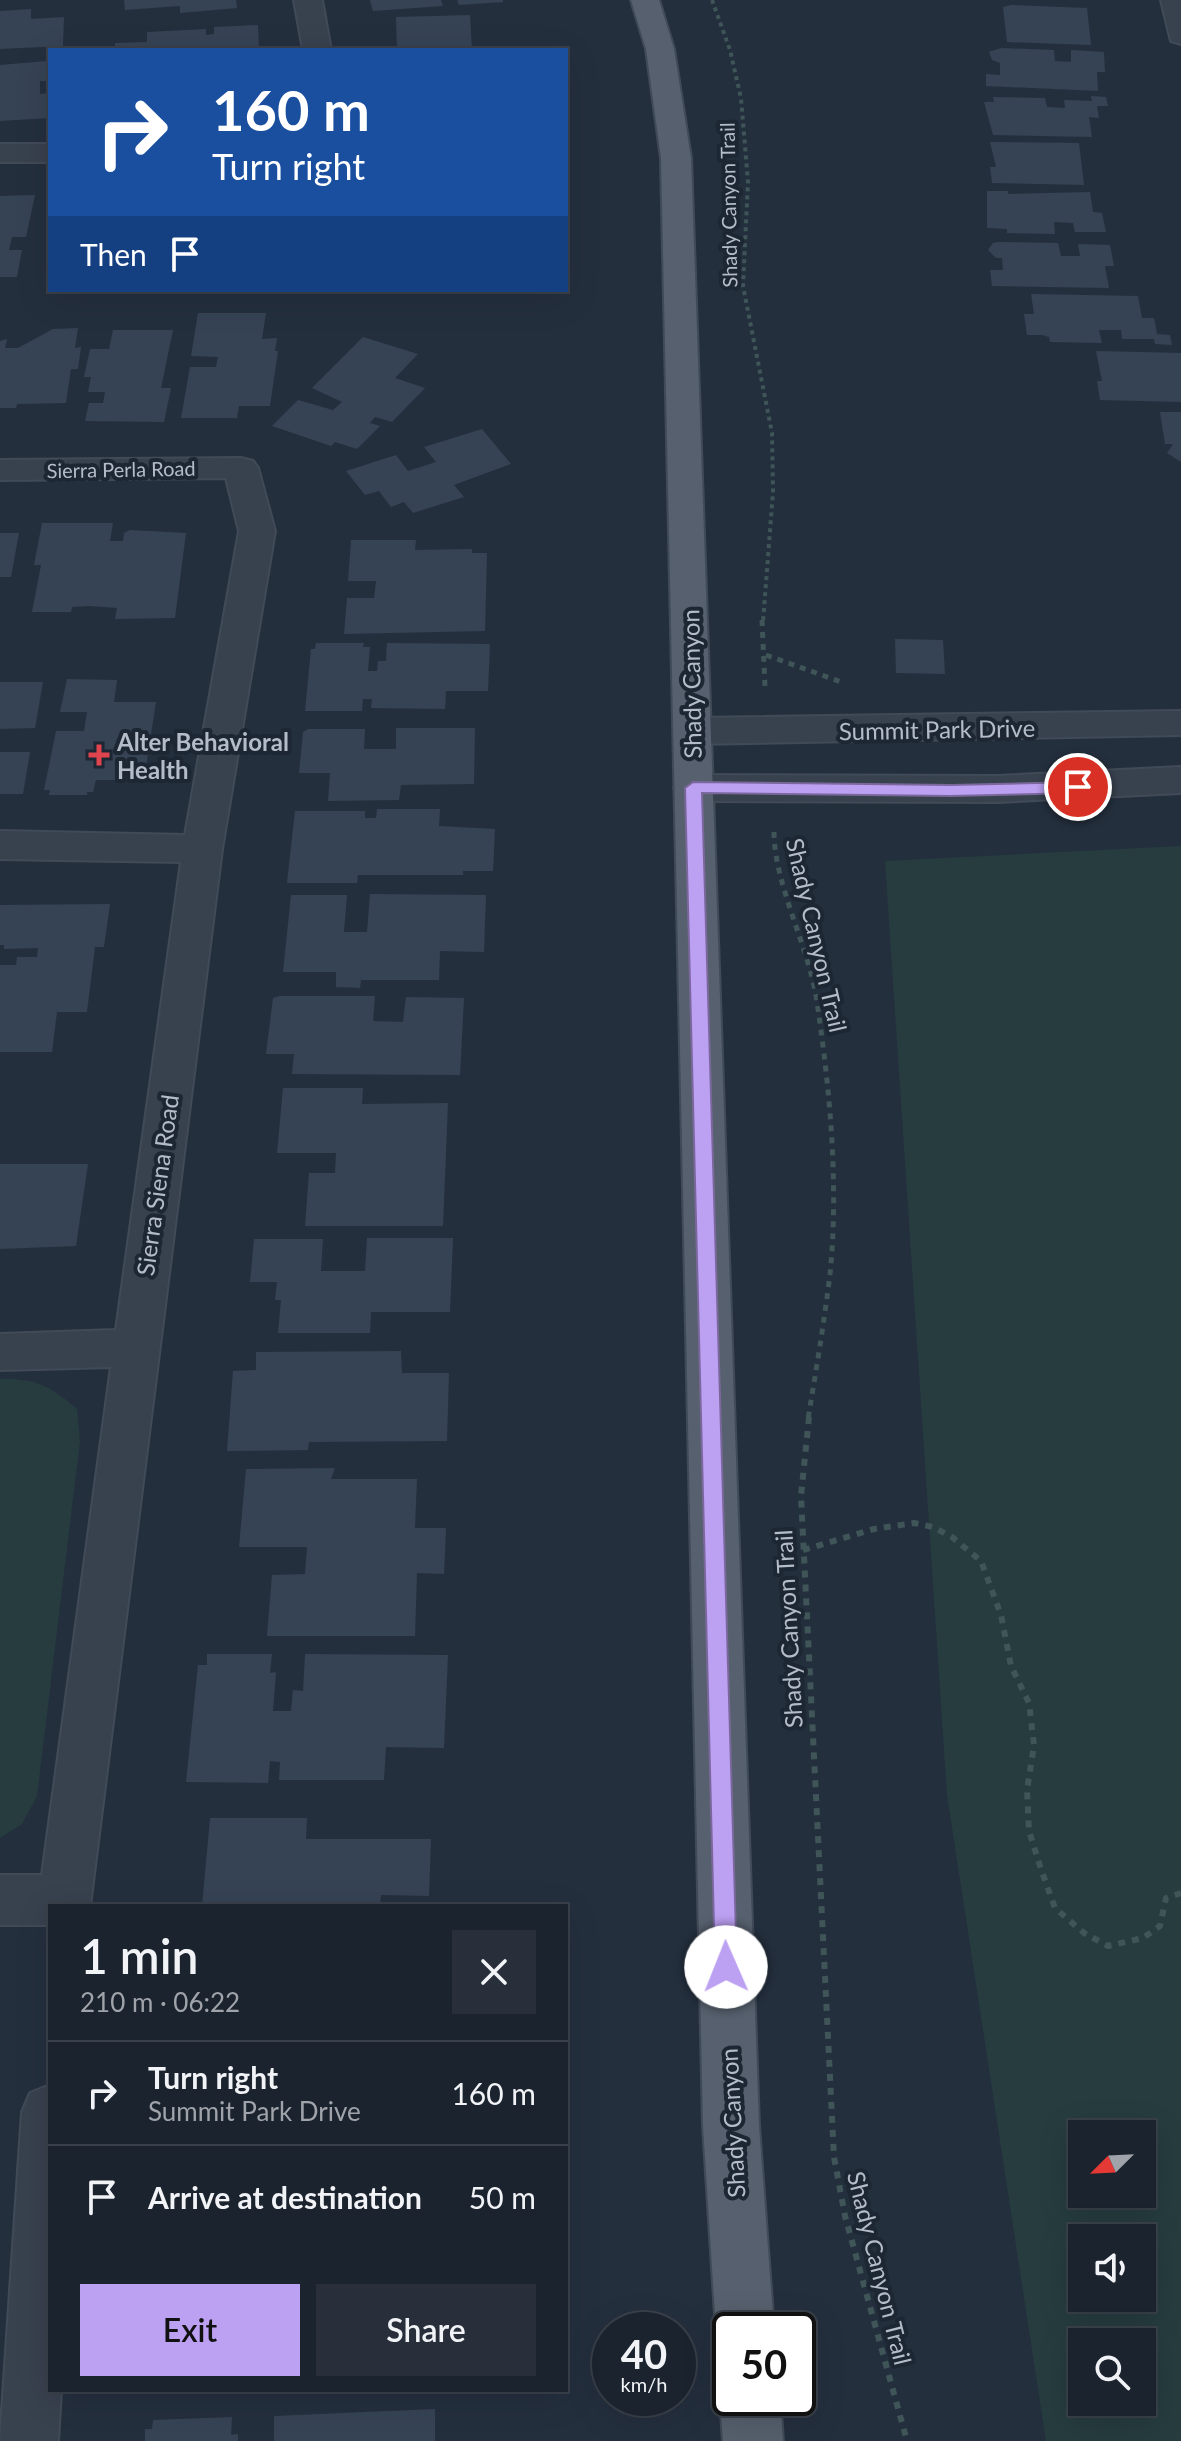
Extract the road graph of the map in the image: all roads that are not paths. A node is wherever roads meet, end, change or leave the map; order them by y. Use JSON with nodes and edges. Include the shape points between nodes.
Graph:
{"nodes":[{"id":1,"x":308,"y":0,"type":"edge"},
{"id":2,"x":645,"y":0,"type":"edge"},
{"id":3,"x":1175,"y":0,"type":"edge"},
{"id":4,"x":1181,"y":35,"type":"edge"},
{"id":5,"x":317,"y":48,"type":"edge"},
{"id":6,"x":0,"y":153,"type":"edge"},
{"id":7,"x":48,"y":153,"type":"edge"},
{"id":8,"x":241,"y":468,"type":"joint"},
{"id":9,"x":0,"y":470,"type":"edge"},
{"id":10,"x":1181,"y":723,"type":"edge"},
{"id":11,"x":693,"y":731,"type":"junction"},
{"id":12,"x":1181,"y":780,"type":"edge"},
{"id":13,"x":693,"y":788,"type":"junction"},
{"id":14,"x":0,"y":845,"type":"edge"},
{"id":15,"x":202,"y":849,"type":"junction"},
{"id":16,"x":135,"y":1348,"type":"junction"},
{"id":17,"x":0,"y":1352,"type":"edge"},
{"id":18,"x":0,"y":1900,"type":"edge"},
{"id":19,"x":64,"y":1903,"type":"edge"},
{"id":20,"x":48,"y":2142,"type":"edge"},
{"id":21,"x":744,"y":2312,"type":"edge"},
{"id":22,"x":751,"y":2416,"type":"edge"},
{"id":23,"x":28,"y":2441,"type":"edge"},
{"id":24,"x":753,"y":2441,"type":"edge"}],
"edges":[{"from":1,"to":5,"type":"street"},
{"from":2,"to":11,"type":"main road","name":"Shady Canyon","via":[[660,49],[676,158]]},
{"from":3,"to":4,"type":"street"},
{"from":6,"to":7,"type":"street"},
{"from":8,"to":9,"type":"street","name":"Sierra Perla Road"},
{"from":8,"to":15,"type":"street","name":"Sierra Siena Road","via":[[257,531]]},
{"from":10,"to":11,"type":"street","name":"Summit Park Drive"},
{"from":11,"to":13,"type":"main road","name":"Shady Canyon"},
{"from":12,"to":13,"type":"street","via":[[951,791]]},
{"from":13,"to":21,"type":"main road","name":"Shady Canyon","via":[[730,2110]]},
{"from":14,"to":15,"type":"street"},
{"from":15,"to":16,"type":"street","name":"Sierra Siena Road"},
{"from":16,"to":17,"type":"street"},
{"from":16,"to":19,"type":"street","name":"Sierra Siena Road"},
{"from":18,"to":19,"type":"street"},
{"from":20,"to":23,"type":"street"},
{"from":22,"to":24,"type":"main road"}]}
